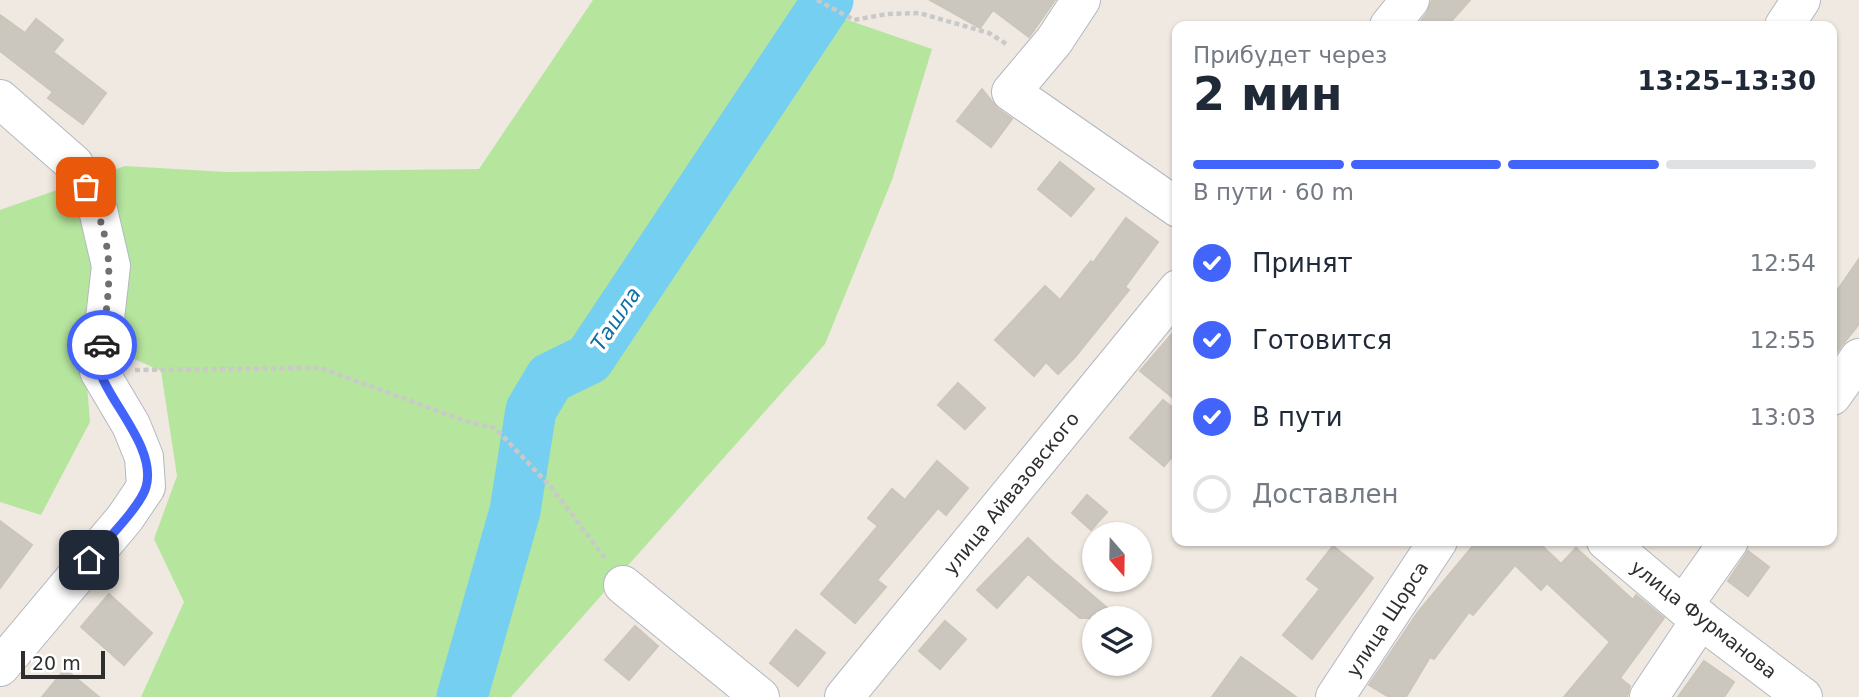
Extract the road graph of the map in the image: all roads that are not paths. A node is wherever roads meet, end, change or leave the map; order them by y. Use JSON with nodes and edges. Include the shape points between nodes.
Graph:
{"nodes":[{"id":1,"x":1081,"y":0,"type":"edge"},
{"id":2,"x":1410,"y":0,"type":"edge"},
{"id":3,"x":1801,"y":0,"type":"edge"},
{"id":4,"x":1393,"y":21,"type":"edge"},
{"id":5,"x":1787,"y":21,"type":"edge"},
{"id":6,"x":0,"y":99,"type":"edge"},
{"id":7,"x":1172,"y":204,"type":"edge"},
{"id":8,"x":1172,"y":296,"type":"edge"},
{"id":9,"x":1859,"y":358,"type":"edge"},
{"id":10,"x":1837,"y":389,"type":"edge"},
{"id":11,"x":1435,"y":546,"type":"edge"},
{"id":12,"x":1612,"y":546,"type":"edge"},
{"id":13,"x":1726,"y":546,"type":"edge"},
{"id":14,"x":623,"y":585,"type":"road end"},
{"id":15,"x":1692,"y":612,"type":"junction"},
{"id":16,"x":0,"y":667,"type":"edge"},
{"id":17,"x":760,"y":697,"type":"edge"},
{"id":18,"x":844,"y":697,"type":"edge"},
{"id":19,"x":1335,"y":697,"type":"edge"},
{"id":20,"x":1649,"y":697,"type":"edge"},
{"id":21,"x":1803,"y":697,"type":"edge"}],
"edges":[{"from":1,"to":7,"type":"street","via":[[1011,92]]},
{"from":2,"to":4,"type":"street"},
{"from":3,"to":5,"type":"street"},
{"from":6,"to":16,"type":"street","via":[[75,164],[98,210],[111,266],[99,371],[131,425],[144,457],[146,486],[125,518]]},
{"from":8,"to":18,"type":"street","name":"улица Айвазовского"},
{"from":9,"to":10,"type":"street"},
{"from":11,"to":19,"type":"street","name":"улица Щорса"},
{"from":12,"to":15,"type":"street","name":"улица Фурманова"},
{"from":13,"to":15,"type":"street"},
{"from":14,"to":17,"type":"street"},
{"from":15,"to":20,"type":"street"},
{"from":15,"to":21,"type":"street","name":"улица Фурманова"}]}
